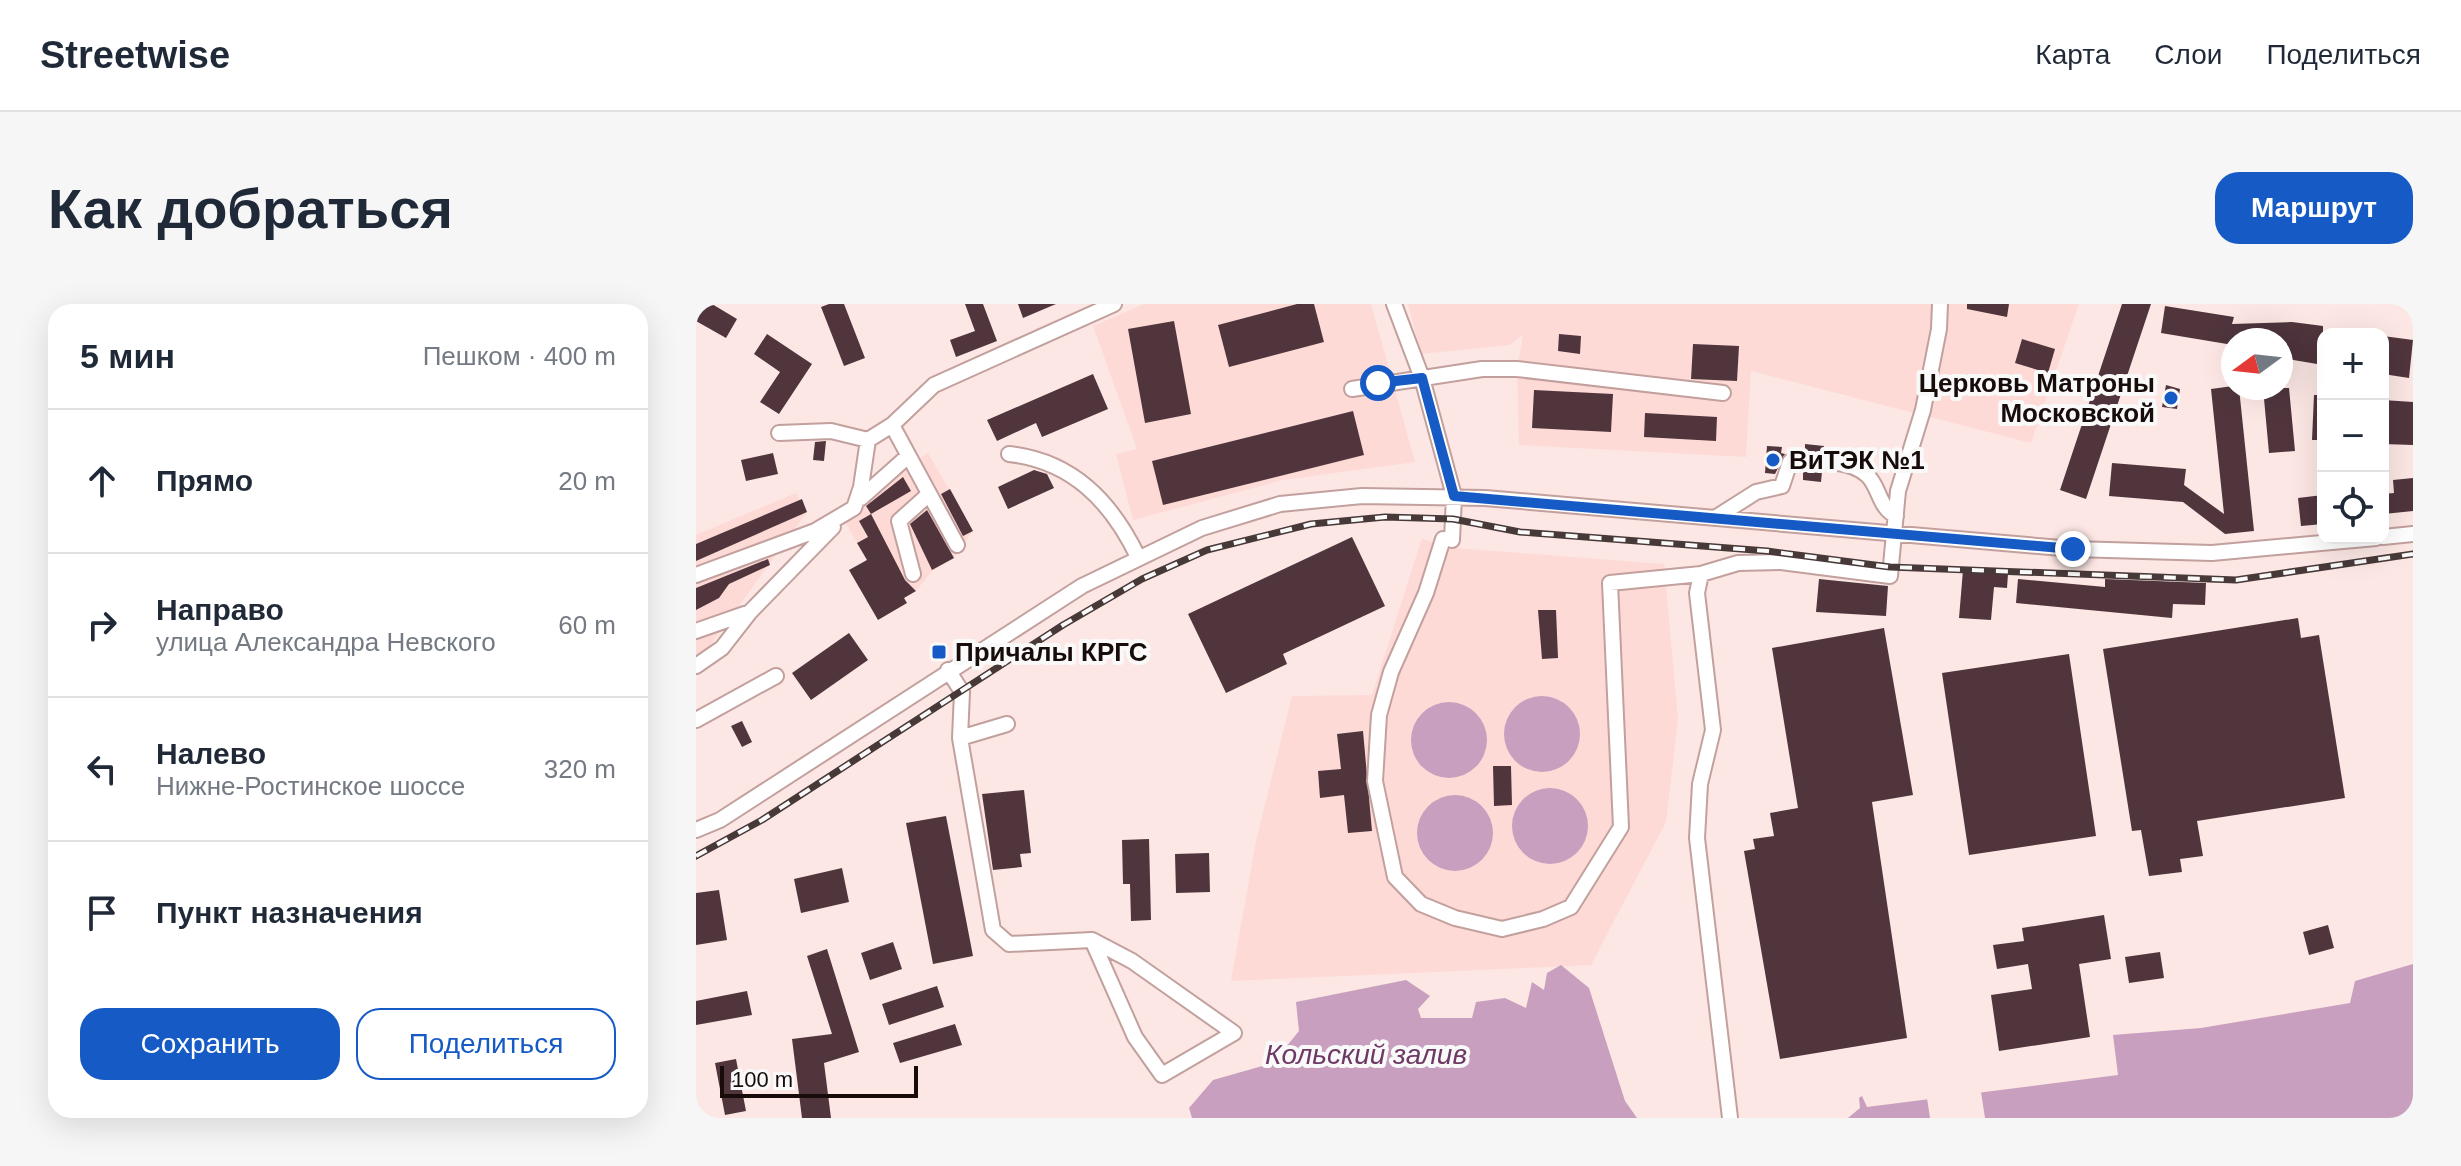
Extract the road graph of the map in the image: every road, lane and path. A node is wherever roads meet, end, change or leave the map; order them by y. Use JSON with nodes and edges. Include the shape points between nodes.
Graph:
{"nodes":[{"id":1,"x":1394,"y":304,"type":"edge"},
{"id":2,"x":1940,"y":304,"type":"edge"},
{"id":3,"x":1108,"y":305,"type":"edge"},
{"id":4,"x":1422,"y":378,"type":"junction"},
{"id":5,"x":1352,"y":389,"type":"dead end"},
{"id":6,"x":1723,"y":393,"type":"dead end"},
{"id":7,"x":892,"y":425,"type":"junction"},
{"id":8,"x":779,"y":433,"type":"dead end"},
{"id":9,"x":868,"y":440,"type":"junction"},
{"id":10,"x":1009,"y":454,"type":"dead end"},
{"id":11,"x":907,"y":457,"type":"junction"},
{"id":12,"x":928,"y":495,"type":"junction"},
{"id":13,"x":1454,"y":496,"type":"junction"},
{"id":14,"x":854,"y":508,"type":"junction"},
{"id":15,"x":1896,"y":516,"type":"junction"},
{"id":16,"x":1715,"y":518,"type":"junction"},
{"id":17,"x":2413,"y":534,"type":"edge"},
{"id":18,"x":1895,"y":535,"type":"junction"},
{"id":19,"x":2389,"y":536,"type":"edge"},
{"id":20,"x":2317,"y":543,"type":"edge"},
{"id":21,"x":957,"y":545,"type":"dead end"},
{"id":22,"x":1138,"y":557,"type":"junction"},
{"id":23,"x":913,"y":574,"type":"dead end"},
{"id":24,"x":1701,"y":574,"type":"junction"},
{"id":25,"x":696,"y":575,"type":"edge"},
{"id":26,"x":750,"y":612,"type":"junction"},
{"id":27,"x":696,"y":631,"type":"edge"},
{"id":28,"x":696,"y":666,"type":"edge"},
{"id":29,"x":948,"y":670,"type":"junction"},
{"id":30,"x":776,"y":676,"type":"dead end"},
{"id":31,"x":696,"y":720,"type":"edge"},
{"id":32,"x":1007,"y":724,"type":"dead end"},
{"id":33,"x":960,"y":738,"type":"junction"},
{"id":34,"x":696,"y":819,"type":"edge"},
{"id":35,"x":720,"y":820,"type":"junction"},
{"id":36,"x":696,"y":830,"type":"edge"},
{"id":37,"x":1092,"y":940,"type":"junction"},
{"id":38,"x":1730,"y":1118,"type":"edge"}],
"edges":[{"from":1,"to":4,"type":"street"},
{"from":2,"to":15,"type":"street","via":[[1923,410],[1898,491]]},
{"from":3,"to":7,"type":"street","via":[[934,385]]},
{"from":4,"to":5,"type":"street"},
{"from":4,"to":6,"type":"street","via":[[1517,369]]},
{"from":4,"to":13,"type":"street"},
{"from":7,"to":9,"type":"street"},
{"from":7,"to":11,"type":"street"},
{"from":8,"to":9,"type":"street","via":[[831,431]]},
{"from":9,"to":14,"type":"street"},
{"from":10,"to":22,"type":"street","via":[[1050,461],[1108,505]]},
{"from":11,"to":12,"type":"street"},
{"from":11,"to":14,"type":"street","via":[[866,490]]},
{"from":12,"to":21,"type":"street"},
{"from":12,"to":23,"type":"street","via":[[899,521]]},
{"from":13,"to":16,"type":"street"},
{"from":13,"to":22,"type":"street","via":[[1362,496],[1280,504],[1230,517]]},
{"from":13,"to":24,"type":"street","via":[[1448,540],[1391,672],[1375,781],[1395,877],[1421,904],[1455,918],[1502,929],[1571,907],[1621,827],[1610,583]]},
{"from":14,"to":25,"type":"street","via":[[815,531]]},
{"from":14,"to":26,"type":"street"},
{"from":15,"to":16,"type":"street","via":[[1867,475],[1845,464],[1790,462],[1782,486],[1756,492]]},
{"from":15,"to":18,"type":"street"},
{"from":16,"to":18,"type":"street"},
{"from":17,"to":19,"type":"street"},
{"from":18,"to":20,"type":"street","via":[[2047,548],[2212,553]]},
{"from":18,"to":24,"type":"street","via":[[1890,576],[1781,562],[1738,563]]},
{"from":22,"to":29,"type":"street"},
{"from":24,"to":38,"type":"street","via":[[1697,593],[1713,730],[1700,784],[1697,838]]},
{"from":26,"to":27,"type":"street"},
{"from":26,"to":28,"type":"street","via":[[722,648]]},
{"from":29,"to":33,"type":"street","via":[[962,692]]},
{"from":29,"to":35,"type":"street"},
{"from":30,"to":31,"type":"street"},
{"from":32,"to":33,"type":"street"},
{"from":33,"to":37,"type":"street","via":[[993,930],[1009,944]]},
{"from":34,"to":35,"type":"street"},
{"from":35,"to":36,"type":"street"},
{"from":37,"to":37,"type":"street","via":[[1135,1037],[1162,1075],[1234,1033],[1132,961]]}]}
